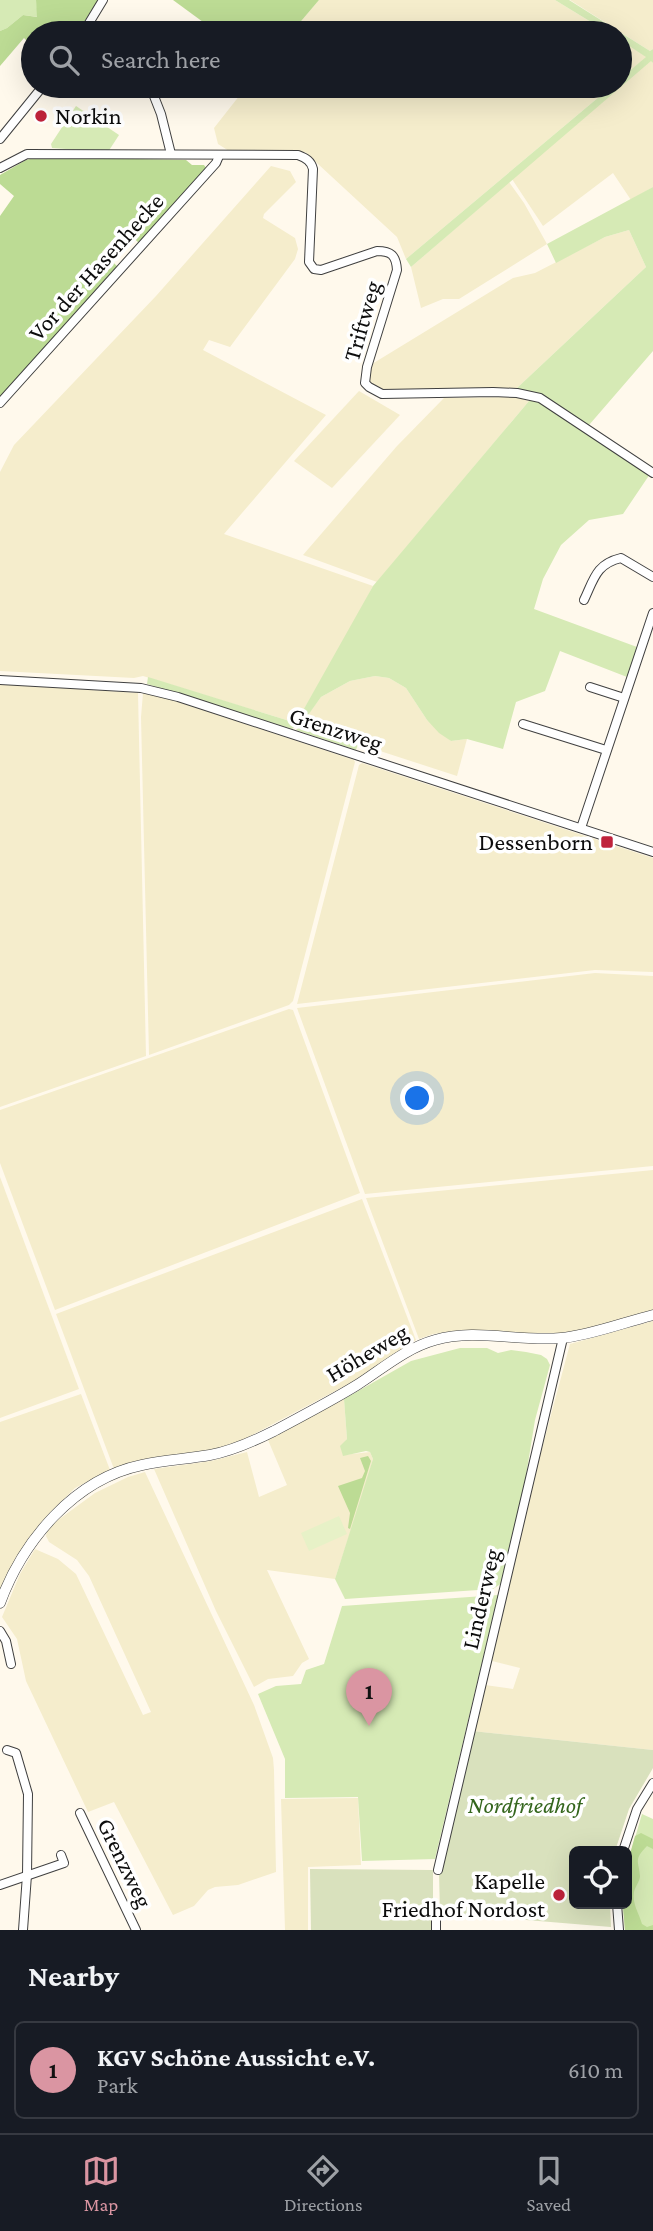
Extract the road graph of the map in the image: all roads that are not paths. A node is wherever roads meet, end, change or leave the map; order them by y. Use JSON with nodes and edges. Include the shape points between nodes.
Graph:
{"nodes":[{"id":1,"x":103,"y":0,"type":"edge"},
{"id":2,"x":90,"y":21,"type":"edge"},
{"id":3,"x":33,"y":98,"type":"edge"},
{"id":4,"x":155,"y":98,"type":"edge"},
{"id":5,"x":0,"y":139,"type":"edge"},
{"id":6,"x":171,"y":154,"type":"junction"},
{"id":7,"x":219,"y":156,"type":"junction"},
{"id":8,"x":0,"y":168,"type":"edge"},
{"id":9,"x":0,"y":403,"type":"edge"},
{"id":10,"x":653,"y":473,"type":"edge"},
{"id":11,"x":653,"y":578,"type":"edge"},
{"id":12,"x":584,"y":600,"type":"dead end"},
{"id":13,"x":653,"y":613,"type":"edge"},
{"id":14,"x":0,"y":680,"type":"edge"},
{"id":15,"x":590,"y":687,"type":"dead end"},
{"id":16,"x":624,"y":698,"type":"junction"},
{"id":17,"x":523,"y":724,"type":"dead end"},
{"id":18,"x":606,"y":750,"type":"junction"},
{"id":19,"x":581,"y":828,"type":"junction"},
{"id":20,"x":653,"y":852,"type":"edge"},
{"id":21,"x":653,"y":1315,"type":"edge"},
{"id":22,"x":563,"y":1338,"type":"junction"},
{"id":23,"x":0,"y":1603,"type":"edge"},
{"id":24,"x":1,"y":1632,"type":"edge"},
{"id":25,"x":11,"y":1664,"type":"dead end"},
{"id":26,"x":7,"y":1750,"type":"dead end"},
{"id":27,"x":653,"y":1783,"type":"edge"},
{"id":28,"x":80,"y":1813,"type":"dead end"},
{"id":29,"x":625,"y":1846,"type":"edge"},
{"id":30,"x":61,"y":1855,"type":"dead end"},
{"id":31,"x":438,"y":1870,"type":"dead end"},
{"id":32,"x":27,"y":1875,"type":"junction"},
{"id":33,"x":0,"y":1885,"type":"edge"},
{"id":34,"x":617,"y":1909,"type":"edge"},
{"id":35,"x":436,"y":1911,"type":"dead end"},
{"id":36,"x":23,"y":1930,"type":"edge"},
{"id":37,"x":136,"y":1930,"type":"edge"},
{"id":38,"x":436,"y":1930,"type":"edge"},
{"id":39,"x":619,"y":1930,"type":"edge"}],
"edges":[{"from":1,"to":2,"type":"street"},
{"from":3,"to":5,"type":"street"},
{"from":4,"to":6,"type":"street"},
{"from":6,"to":7,"type":"street","name":"Triftweg"},
{"from":6,"to":8,"type":"street","name":"Triftweg","via":[[27,154]]},
{"from":7,"to":9,"type":"street","name":"Vor der Hasenhecke"},
{"from":7,"to":10,"type":"street","name":"Triftweg","via":[[298,155],[312,163],[309,262],[314,269],[377,251],[393,254],[397,270],[367,367],[365,383],[369,387],[382,394],[493,392],[541,398]]},
{"from":11,"to":12,"type":"street","via":[[621,558],[611,561],[600,569]]},
{"from":13,"to":16,"type":"street"},
{"from":14,"to":19,"type":"street","name":"Grenzweg","via":[[141,688],[178,697]]},
{"from":15,"to":16,"type":"street"},
{"from":16,"to":18,"type":"street"},
{"from":17,"to":18,"type":"street"},
{"from":18,"to":19,"type":"street"},
{"from":19,"to":20,"type":"street","name":"Grenzweg"},
{"from":21,"to":22,"type":"street","name":"Höheweg"},
{"from":22,"to":23,"type":"street","name":"Höheweg","via":[[524,1340],[462,1334],[436,1339],[241,1446],[212,1455],[139,1465],[105,1479],[52,1517],[20,1559]]},
{"from":22,"to":31,"type":"street","name":"Linderweg"},
{"from":24,"to":25,"type":"street"},
{"from":26,"to":32,"type":"street","via":[[16,1753],[28,1794]]},
{"from":27,"to":29,"type":"street","via":[[637,1809]]},
{"from":28,"to":37,"type":"street","name":"Grenzweg"},
{"from":30,"to":32,"type":"street","via":[[64,1863]]},
{"from":32,"to":33,"type":"street"},
{"from":32,"to":36,"type":"street"},
{"from":34,"to":39,"type":"street"},
{"from":35,"to":38,"type":"street"}]}
